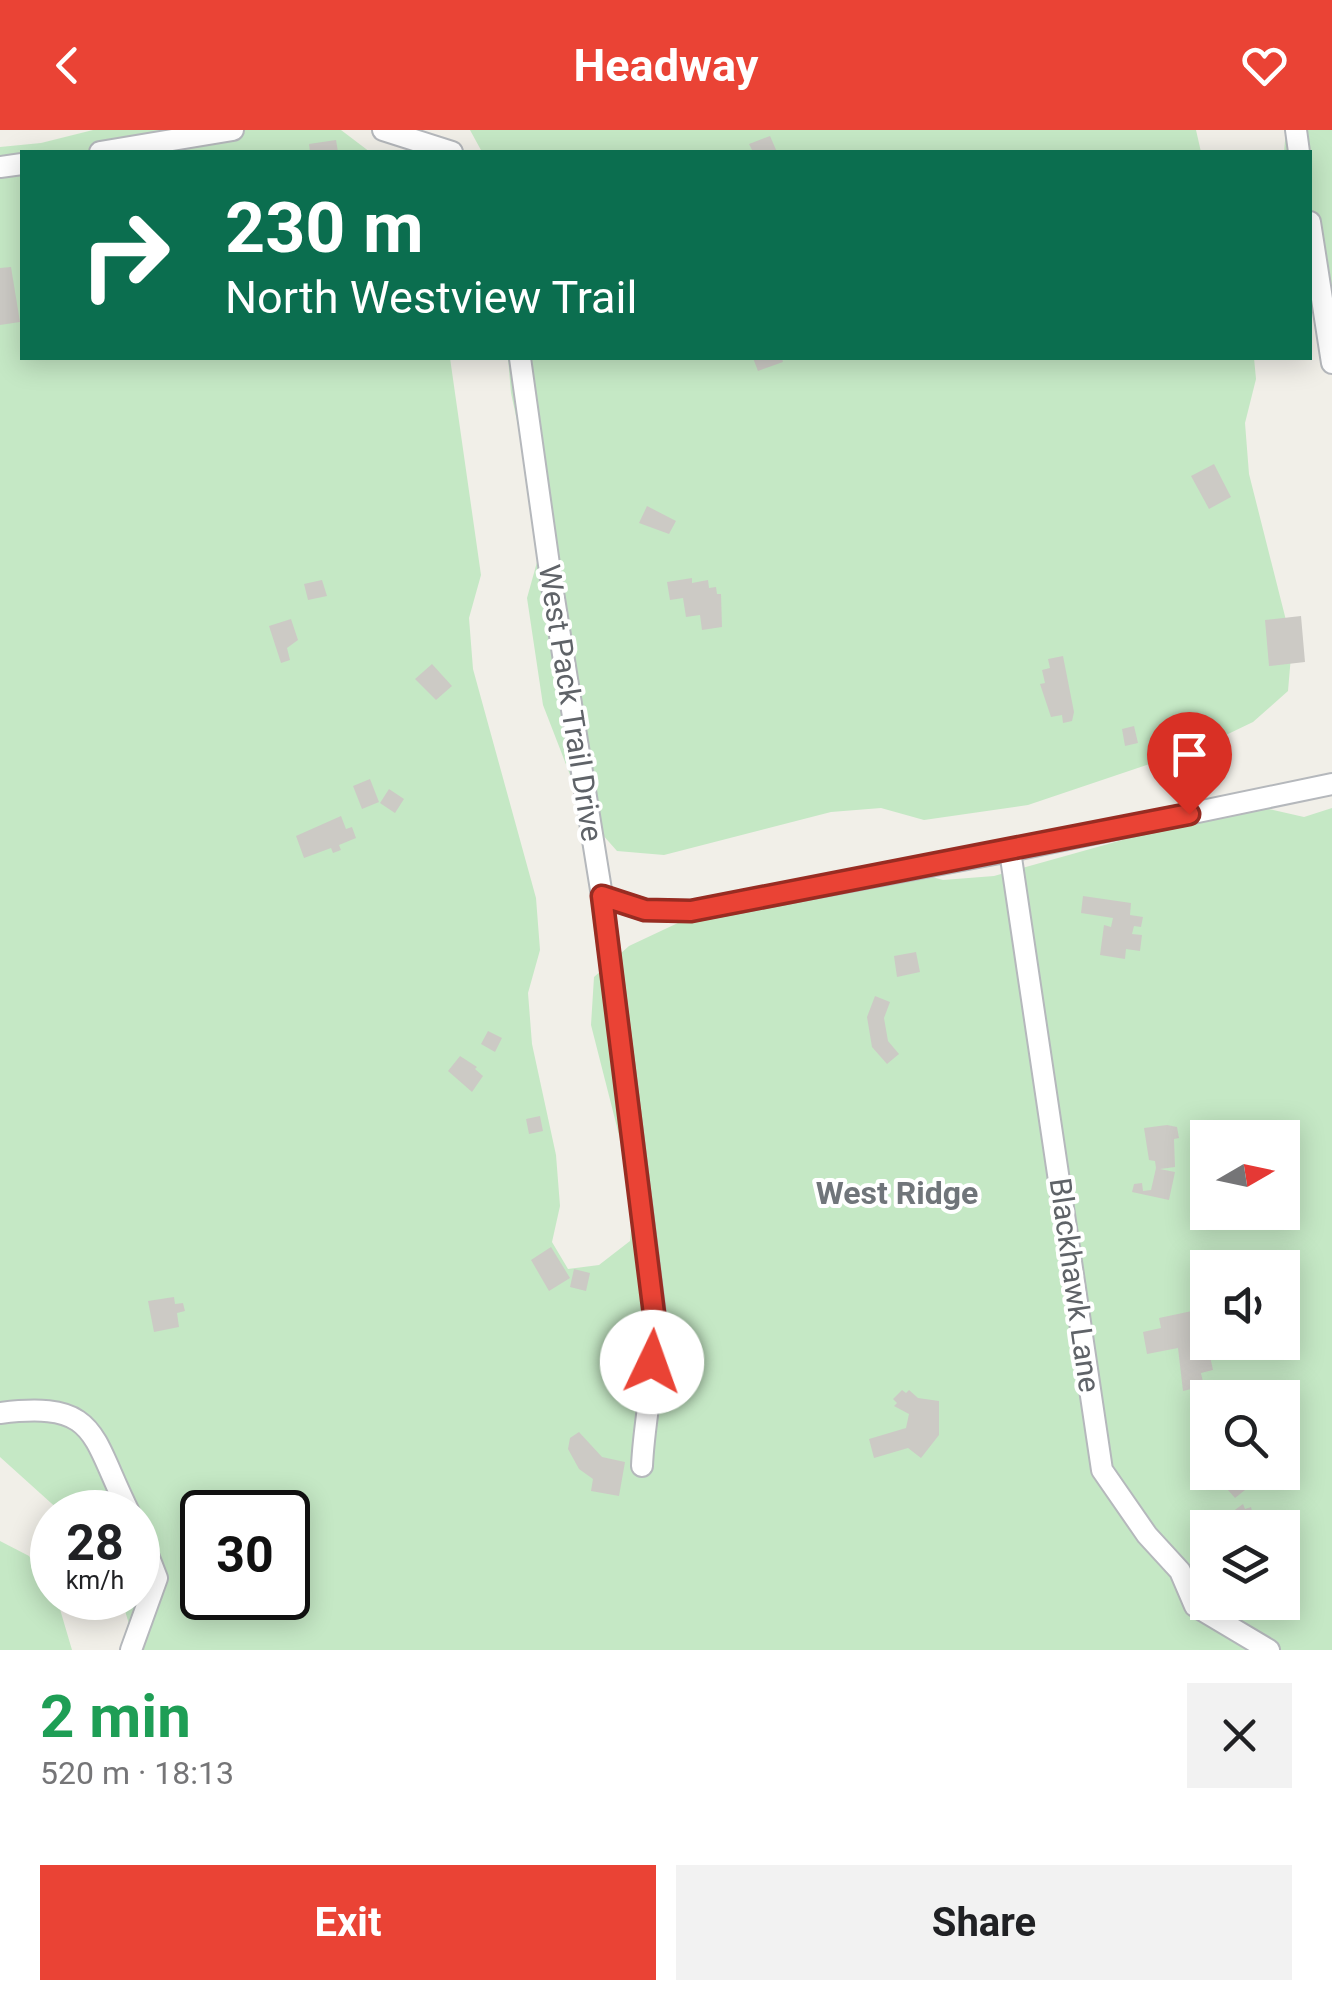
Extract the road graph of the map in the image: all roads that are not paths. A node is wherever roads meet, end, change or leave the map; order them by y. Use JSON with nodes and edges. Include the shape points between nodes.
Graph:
{"nodes":[{"id":1,"x":233,"y":130,"type":"edge"},
{"id":2,"x":383,"y":130,"type":"edge"},
{"id":3,"x":112,"y":150,"type":"edge"},
{"id":4,"x":446,"y":150,"type":"edge"},
{"id":5,"x":1312,"y":235,"type":"edge"},
{"id":6,"x":520,"y":360,"type":"edge"},
{"id":7,"x":1332,"y":363,"type":"edge"},
{"id":8,"x":1332,"y":784,"type":"edge"},
{"id":9,"x":1010,"y":851,"type":"junction"},
{"id":10,"x":602,"y":896,"type":"junction"},
{"id":11,"x":0,"y":1413,"type":"edge"},
{"id":12,"x":642,"y":1466,"type":"dead end"},
{"id":13,"x":118,"y":1490,"type":"edge"},
{"id":14,"x":142,"y":1620,"type":"edge"},
{"id":15,"x":131,"y":1650,"type":"edge"},
{"id":16,"x":1269,"y":1650,"type":"edge"}],
"edges":[{"from":1,"to":3,"type":"street"},
{"from":2,"to":4,"type":"street"},
{"from":5,"to":7,"type":"street"},
{"from":6,"to":10,"type":"street","name":"West Pack Trail Drive"},
{"from":8,"to":9,"type":"street"},
{"from":9,"to":10,"type":"street","via":[[691,911],[645,910]]},
{"from":9,"to":16,"type":"street","name":"Blackhawk Lane","via":[[1102,1470],[1146,1535],[1180,1570],[1194,1606]]},
{"from":10,"to":12,"type":"street","name":"West Pack Trail Drive","via":[[656,1326]]},
{"from":11,"to":13,"type":"street","via":[[60,1410],[82,1420]]},
{"from":14,"to":15,"type":"street"}]}
